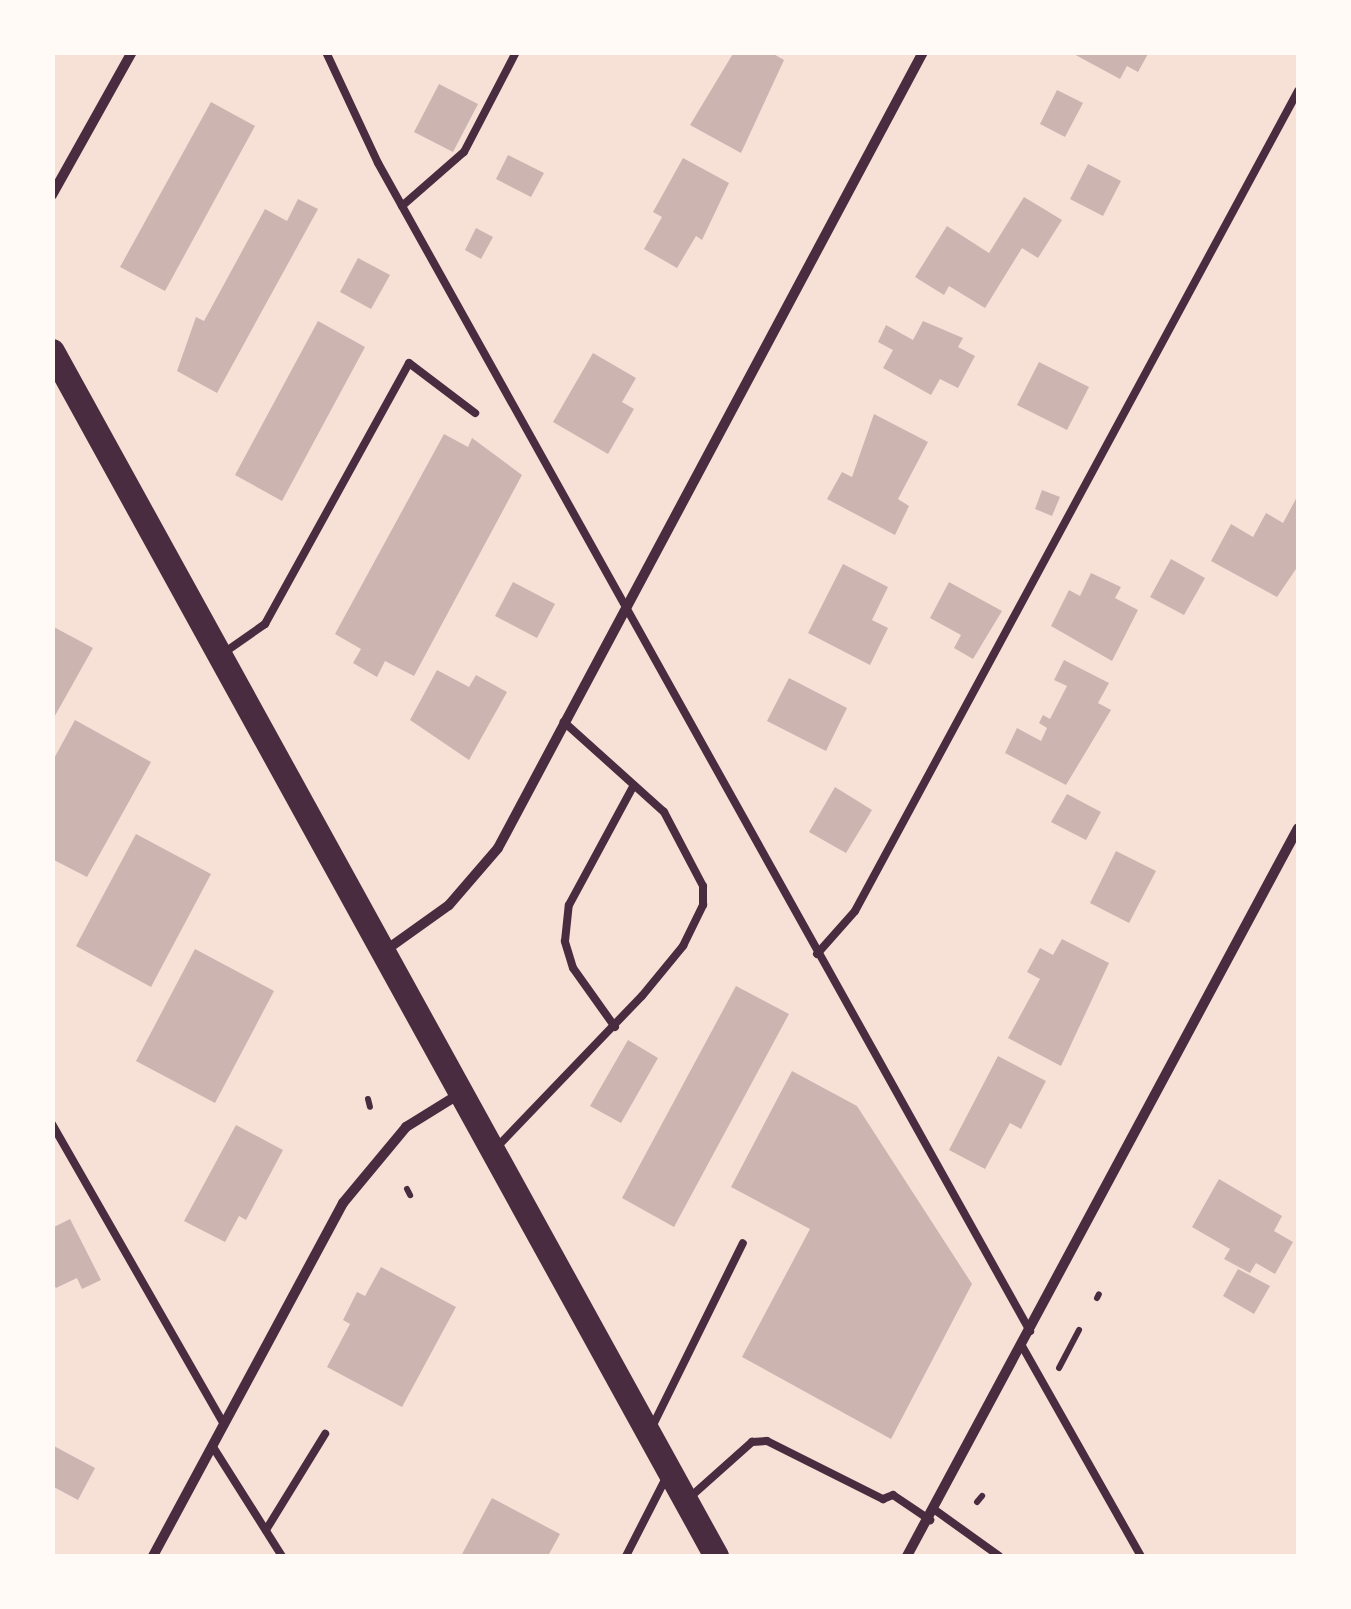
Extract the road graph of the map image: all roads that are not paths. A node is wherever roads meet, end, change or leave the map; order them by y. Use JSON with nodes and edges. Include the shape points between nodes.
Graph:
{"nodes":[{"id":1,"x":132,"y":52,"type":"edge"},
{"id":2,"x":326,"y":52,"type":"edge"},
{"id":3,"x":516,"y":52,"type":"edge"},
{"id":4,"x":924,"y":52,"type":"edge"},
{"id":5,"x":1298,"y":90,"type":"edge"},
{"id":6,"x":52,"y":194,"type":"edge"},
{"id":7,"x":402,"y":206,"type":"junction"},
{"id":8,"x":52,"y":352,"type":"edge"},
{"id":9,"x":476,"y":413,"type":"dead end"},
{"id":10,"x":624,"y":607,"type":"junction"},
{"id":11,"x":219,"y":656,"type":"junction"},
{"id":12,"x":564,"y":722,"type":"junction"},
{"id":13,"x":634,"y":785,"type":"junction"},
{"id":14,"x":1298,"y":828,"type":"edge"},
{"id":15,"x":386,"y":950,"type":"junction"},
{"id":16,"x":816,"y":954,"type":"junction"},
{"id":17,"x":615,"y":1027,"type":"junction"},
{"id":18,"x":462,"y":1093,"type":"junction"},
{"id":19,"x":52,"y":1124,"type":"edge"},
{"id":20,"x":494,"y":1150,"type":"junction"},
{"id":21,"x":743,"y":1242,"type":"dead end"},
{"id":22,"x":1030,"y":1331,"type":"junction"},
{"id":23,"x":1022,"y":1346,"type":"junction"},
{"id":24,"x":225,"y":1426,"type":"junction"},
{"id":25,"x":650,"y":1431,"type":"junction"},
{"id":26,"x":324,"y":1434,"type":"dead end"},
{"id":27,"x":213,"y":1447,"type":"junction"},
{"id":28,"x":670,"y":1469,"type":"junction"},
{"id":29,"x":687,"y":1500,"type":"junction"},
{"id":30,"x":932,"y":1515,"type":"junction"},
{"id":31,"x":266,"y":1530,"type":"junction"},
{"id":32,"x":153,"y":1556,"type":"edge"},
{"id":33,"x":282,"y":1556,"type":"edge"},
{"id":34,"x":626,"y":1556,"type":"edge"},
{"id":35,"x":716,"y":1556,"type":"edge"},
{"id":36,"x":907,"y":1556,"type":"edge"},
{"id":37,"x":999,"y":1556,"type":"edge"},
{"id":38,"x":1141,"y":1556,"type":"edge"}],
"edges":[{"from":1,"to":6,"type":"street"},
{"from":2,"to":7,"type":"lane"},
{"from":3,"to":7,"type":"lane","via":[[464,152]]},
{"from":4,"to":10,"type":"street"},
{"from":5,"to":16,"type":"lane","via":[[854,912]]},
{"from":7,"to":10,"type":"lane"},
{"from":8,"to":11,"type":"main road"},
{"from":9,"to":11,"type":"lane","via":[[409,363],[265,624]]},
{"from":10,"to":12,"type":"street"},
{"from":10,"to":16,"type":"lane"},
{"from":11,"to":15,"type":"main road"},
{"from":12,"to":13,"type":"lane"},
{"from":12,"to":15,"type":"street","via":[[474,880]]},
{"from":13,"to":17,"type":"lane","via":[[569,905],[565,941],[572,968]]},
{"from":13,"to":17,"type":"lane","via":[[664,812],[703,886],[703,905],[683,946]]},
{"from":14,"to":22,"type":"street"},
{"from":15,"to":18,"type":"main road"},
{"from":16,"to":22,"type":"lane"},
{"from":17,"to":20,"type":"lane"},
{"from":18,"to":20,"type":"main road"},
{"from":18,"to":24,"type":"street","via":[[406,1127],[343,1203]]},
{"from":19,"to":24,"type":"lane"},
{"from":20,"to":25,"type":"main road"},
{"from":21,"to":25,"type":"lane"},
{"from":22,"to":23,"type":"street"},
{"from":23,"to":30,"type":"street"},
{"from":23,"to":38,"type":"lane"},
{"from":24,"to":27,"type":"street"},
{"from":25,"to":28,"type":"main road"},
{"from":26,"to":31,"type":"lane"},
{"from":27,"to":31,"type":"lane"},
{"from":27,"to":32,"type":"street"},
{"from":28,"to":29,"type":"main road"},
{"from":28,"to":34,"type":"lane"},
{"from":29,"to":30,"type":"lane","via":[[752,1442],[767,1441],[883,1499],[893,1495]]},
{"from":29,"to":35,"type":"main road"},
{"from":30,"to":36,"type":"street"},
{"from":30,"to":37,"type":"lane"},
{"from":31,"to":33,"type":"lane"}]}
